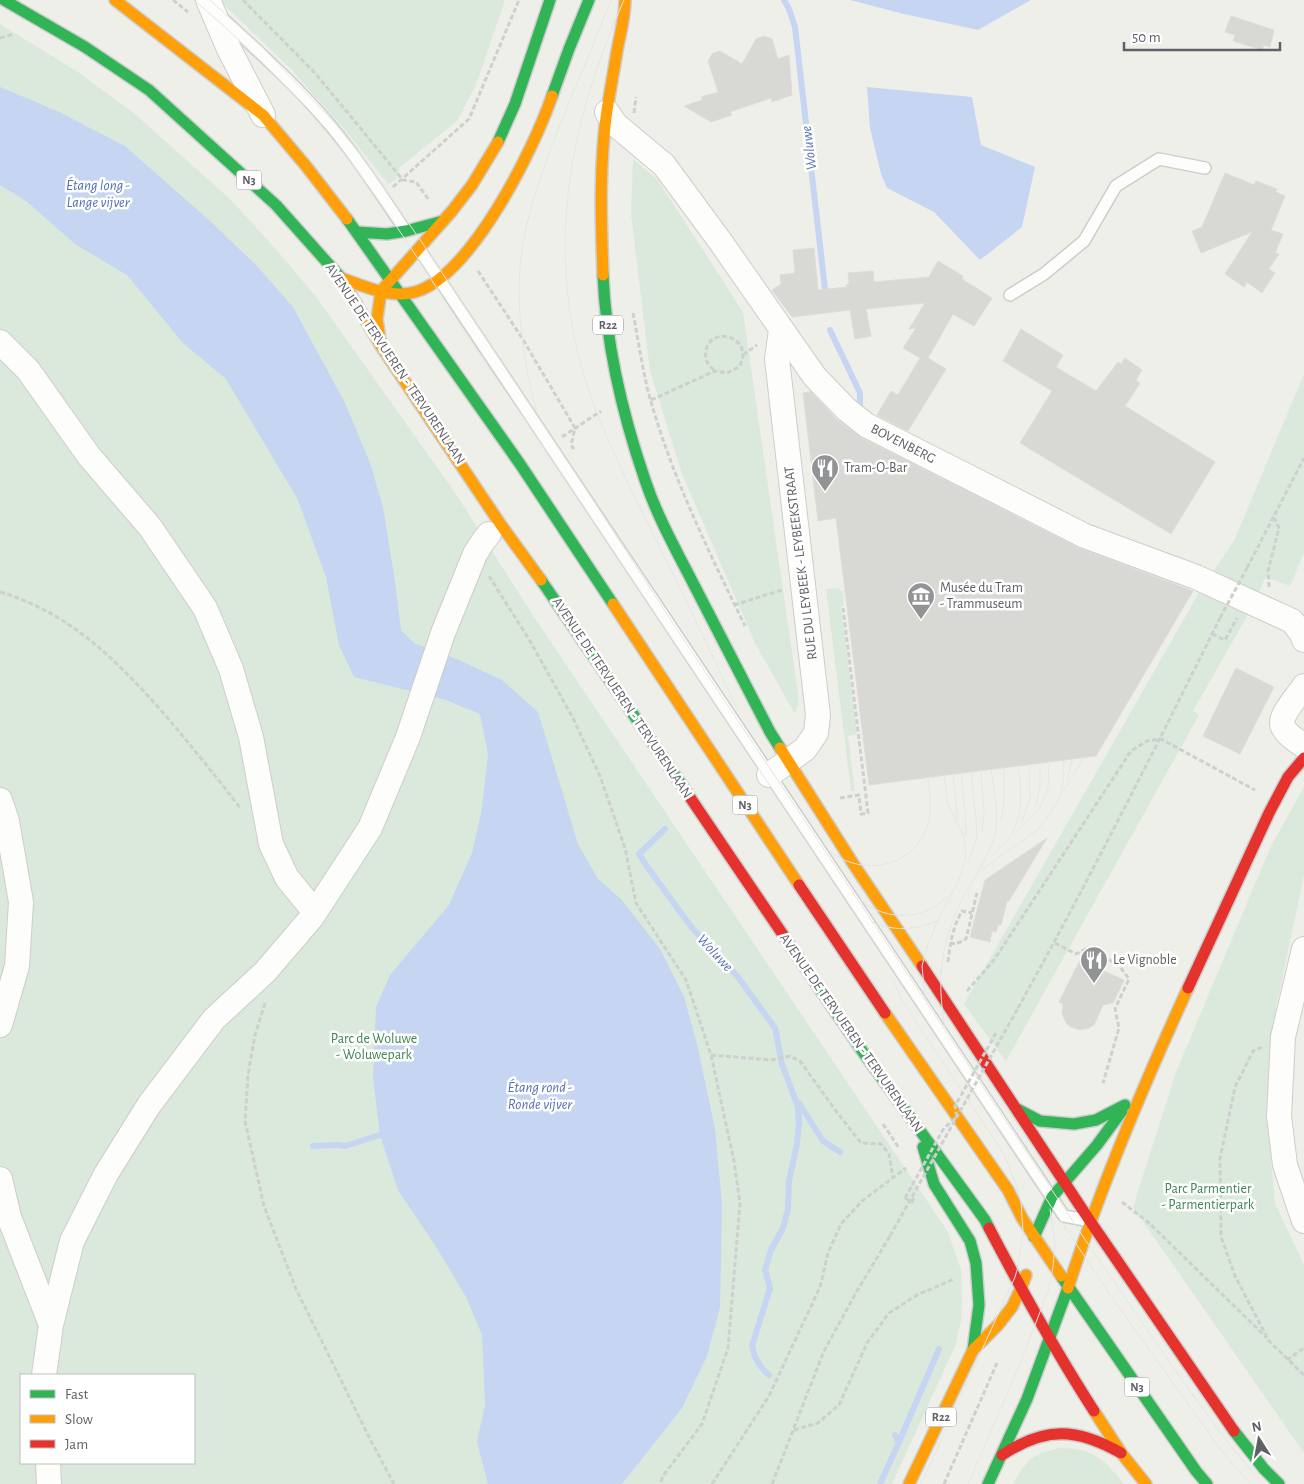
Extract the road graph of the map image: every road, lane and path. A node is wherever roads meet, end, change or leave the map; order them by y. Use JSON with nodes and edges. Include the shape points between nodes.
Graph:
{"nodes":[{"id":1,"x":4,"y":0,"type":"edge"},
{"id":2,"x":115,"y":0,"type":"edge"},
{"id":3,"x":209,"y":0,"type":"edge"},
{"id":4,"x":242,"y":0,"type":"edge"},
{"id":5,"x":519,"y":0,"type":"edge"},
{"id":6,"x":550,"y":0,"type":"edge"},
{"id":7,"x":589,"y":0,"type":"edge"},
{"id":8,"x":625,"y":0,"type":"edge"},
{"id":9,"x":18,"y":33,"type":"dead end"},
{"id":10,"x":0,"y":38,"type":"edge"},
{"id":11,"x":636,"y":96,"type":"dead end"},
{"id":12,"x":607,"y":112,"type":"junction"},
{"id":13,"x":263,"y":115,"type":"junction"},
{"id":14,"x":631,"y":137,"type":"junction"},
{"id":15,"x":1205,"y":168,"type":"dead end"},
{"id":16,"x":442,"y":220,"type":"junction"},
{"id":17,"x":406,"y":231,"type":"junction"},
{"id":18,"x":357,"y":232,"type":"junction"},
{"id":19,"x":418,"y":249,"type":"junction"},
{"id":20,"x":474,"y":264,"type":"dead end"},
{"id":21,"x":341,"y":278,"type":"junction"},
{"id":22,"x":390,"y":279,"type":"junction"},
{"id":23,"x":439,"y":279,"type":"junction"},
{"id":24,"x":381,"y":291,"type":"junction"},
{"id":25,"x":402,"y":294,"type":"junction"},
{"id":26,"x":1010,"y":295,"type":"dead end"},
{"id":27,"x":631,"y":304,"type":"dead end"},
{"id":28,"x":781,"y":330,"type":"junction"},
{"id":29,"x":0,"y":342,"type":"edge"},
{"id":30,"x":381,"y":346,"type":"junction"},
{"id":31,"x":715,"y":371,"type":"junction"},
{"id":32,"x":651,"y":400,"type":"junction"},
{"id":33,"x":572,"y":445,"type":"dead end"},
{"id":34,"x":1304,"y":458,"type":"edge"},
{"id":35,"x":1274,"y":518,"type":"junction"},
{"id":36,"x":489,"y":534,"type":"dead end"},
{"id":37,"x":475,"y":554,"type":"junction"},
{"id":38,"x":804,"y":586,"type":"junction"},
{"id":39,"x":0,"y":592,"type":"edge"},
{"id":40,"x":1247,"y":600,"type":"junction"},
{"id":41,"x":734,"y":604,"type":"junction"},
{"id":42,"x":843,"y":608,"type":"dead end"},
{"id":43,"x":709,"y":616,"type":"junction"},
{"id":44,"x":747,"y":630,"type":"dead end"},
{"id":45,"x":1298,"y":630,"type":"edge"},
{"id":46,"x":1212,"y":634,"type":"junction"},
{"id":47,"x":1304,"y":686,"type":"edge"},
{"id":48,"x":1161,"y":739,"type":"junction"},
{"id":49,"x":1304,"y":746,"type":"edge"},
{"id":50,"x":1304,"y":758,"type":"edge"},
{"id":51,"x":789,"y":762,"type":"junction"},
{"id":52,"x":769,"y":775,"type":"junction"},
{"id":53,"x":1256,"y":790,"type":"dead end"},
{"id":54,"x":0,"y":800,"type":"edge"},
{"id":55,"x":836,"y":800,"type":"dead end"},
{"id":56,"x":246,"y":816,"type":"dead end"},
{"id":57,"x":977,"y":893,"type":"dead end"},
{"id":58,"x":315,"y":912,"type":"junction"},
{"id":59,"x":972,"y":913,"type":"junction"},
{"id":60,"x":1054,"y":943,"type":"junction"},
{"id":61,"x":1304,"y":949,"type":"edge"},
{"id":62,"x":265,"y":972,"type":"junction"},
{"id":63,"x":964,"y":994,"type":"dead end"},
{"id":64,"x":918,"y":997,"type":"junction"},
{"id":65,"x":951,"y":1010,"type":"junction"},
{"id":66,"x":0,"y":1024,"type":"edge"},
{"id":67,"x":996,"y":1033,"type":"dead end"},
{"id":68,"x":1283,"y":1037,"type":"junction"},
{"id":69,"x":986,"y":1039,"type":"dead end"},
{"id":70,"x":711,"y":1055,"type":"junction"},
{"id":71,"x":997,"y":1055,"type":"dead end"},
{"id":72,"x":1148,"y":1075,"type":"junction"},
{"id":73,"x":1103,"y":1083,"type":"dead end"},
{"id":74,"x":1126,"y":1104,"type":"junction"},
{"id":75,"x":1017,"y":1109,"type":"junction"},
{"id":76,"x":957,"y":1116,"type":"junction"},
{"id":77,"x":917,"y":1127,"type":"junction"},
{"id":78,"x":910,"y":1165,"type":"dead end"},
{"id":79,"x":893,"y":1178,"type":"junction"},
{"id":80,"x":0,"y":1179,"type":"edge"},
{"id":81,"x":1065,"y":1182,"type":"junction"},
{"id":82,"x":1052,"y":1197,"type":"junction"},
{"id":83,"x":905,"y":1198,"type":"dead end"},
{"id":84,"x":1120,"y":1200,"type":"dead end"},
{"id":85,"x":1090,"y":1221,"type":"junction"},
{"id":86,"x":1304,"y":1221,"type":"edge"},
{"id":87,"x":1034,"y":1237,"type":"junction"},
{"id":88,"x":1032,"y":1251,"type":"dead end"},
{"id":89,"x":1029,"y":1267,"type":"dead end"},
{"id":90,"x":958,"y":1278,"type":"dead end"},
{"id":91,"x":1068,"y":1288,"type":"junction"},
{"id":92,"x":1022,"y":1291,"type":"junction"},
{"id":93,"x":51,"y":1325,"type":"junction"},
{"id":94,"x":1049,"y":1338,"type":"junction"},
{"id":95,"x":1269,"y":1341,"type":"junction"},
{"id":96,"x":1304,"y":1348,"type":"edge"},
{"id":97,"x":973,"y":1350,"type":"junction"},
{"id":98,"x":1287,"y":1360,"type":"junction"},
{"id":99,"x":997,"y":1362,"type":"dead end"},
{"id":100,"x":44,"y":1374,"type":"edge"},
{"id":101,"x":1304,"y":1375,"type":"edge"},
{"id":102,"x":794,"y":1430,"type":"junction"},
{"id":103,"x":1122,"y":1454,"type":"junction"},
{"id":104,"x":1002,"y":1455,"type":"junction"},
{"id":105,"x":48,"y":1464,"type":"edge"},
{"id":106,"x":49,"y":1484,"type":"edge"},
{"id":107,"x":394,"y":1484,"type":"edge"},
{"id":108,"x":660,"y":1484,"type":"edge"},
{"id":109,"x":712,"y":1484,"type":"edge"},
{"id":110,"x":772,"y":1484,"type":"edge"},
{"id":111,"x":909,"y":1484,"type":"edge"},
{"id":112,"x":944,"y":1484,"type":"edge"},
{"id":113,"x":988,"y":1484,"type":"edge"},
{"id":114,"x":1146,"y":1484,"type":"edge"},
{"id":115,"x":1207,"y":1484,"type":"edge"},
{"id":116,"x":1279,"y":1484,"type":"edge"}],
"edges":[{"from":1,"to":21,"type":"main road","name":"AVENUE DE TERVUEREN - TERVURENLAAN","number":"N3","via":[[148,90],[276,205]]},
{"from":2,"to":13,"type":"main road","number":"N3"},
{"from":3,"to":13,"type":"street","via":[[229,49]]},
{"from":3,"to":17,"type":"lane","via":[[219,15],[329,124]]},
{"from":4,"to":5,"type":"path","via":[[315,73],[403,180],[469,119]]},
{"from":6,"to":16,"type":"main road","via":[[501,138],[472,185]]},
{"from":7,"to":23,"type":"main road","via":[[542,124],[524,162],[498,207],[458,261]]},
{"from":8,"to":12,"type":"main road","number":"R22","via":[[625,16]]},
{"from":9,"to":10,"type":"path"},
{"from":11,"to":14,"type":"path"},
{"from":12,"to":14,"type":"street","name":"BOVENBERG","via":[[615,124]]},
{"from":12,"to":43,"type":"main road","number":"R22","via":[[600,206],[604,298],[612,350],[632,441],[645,481]]},
{"from":13,"to":18,"type":"main road","number":"N3"},
{"from":14,"to":28,"type":"street","name":"BOVENBERG","via":[[664,166]]},
{"from":15,"to":26,"type":"lane","via":[[1159,159],[1116,186],[1084,241],[1044,274]]},
{"from":16,"to":17,"type":"main road"},
{"from":16,"to":19,"type":"main road"},
{"from":17,"to":18,"type":"main road","via":[[387,234]]},
{"from":17,"to":19,"type":"lane"},
{"from":18,"to":22,"type":"main road","number":"N3"},
{"from":19,"to":22,"type":"main road"},
{"from":19,"to":23,"type":"lane"},
{"from":20,"to":33,"type":"path","via":[[571,420],[575,428]]},
{"from":21,"to":24,"type":"main road"},
{"from":21,"to":30,"type":"main road","name":"AVENUE DE TERVUEREN - TERVURENLAAN","number":"N3"},
{"from":22,"to":24,"type":"main road"},
{"from":22,"to":25,"type":"main road","number":"N3"},
{"from":23,"to":25,"type":"main road","via":[[426,288]]},
{"from":23,"to":52,"type":"lane"},
{"from":24,"to":25,"type":"main road"},
{"from":24,"to":30,"type":"main road","via":[[377,319]]},
{"from":25,"to":87,"type":"main road","number":"N3","via":[[520,464],[895,1028],[1008,1190]]},
{"from":27,"to":32,"type":"path"},
{"from":28,"to":38,"type":"street","name":"RUE DU LEYBEEK - LEYBEEKSTRAAT","via":[[777,359]]},
{"from":28,"to":40,"type":"street","name":"BOVENBERG","via":[[815,377],[846,410],[866,425],[1085,536],[1196,577]]},
{"from":29,"to":58,"type":"street","via":[[28,370],[89,456],[150,527],[205,608],[231,669],[251,737],[271,844],[287,878]]},
{"from":30,"to":77,"type":"main road","name":"AVENUE DE TERVUEREN - TERVURENLAAN","number":"N3","via":[[864,1055]]},
{"from":31,"to":31,"type":"path","via":[[706,360],[707,347],[714,339],[730,336],[741,346],[742,361],[733,371]]},
{"from":31,"to":32,"type":"path"},
{"from":32,"to":41,"type":"path","via":[[675,473]]},
{"from":34,"to":35,"type":"path"},
{"from":35,"to":45,"type":"path","via":[[1279,528],[1268,571],[1269,588]]},
{"from":35,"to":46,"type":"path","bridge":true},
{"from":36,"to":37,"type":"street"},
{"from":37,"to":58,"type":"street","via":[[408,737],[370,828]]},
{"from":37,"to":70,"type":"path","via":[[530,641],[597,767],[625,848],[636,903],[686,980]]},
{"from":38,"to":41,"type":"path"},
{"from":38,"to":51,"type":"street","name":"RUE DU LEYBEEK - LEYBEEKSTRAAT","via":[[818,715],[816,733],[805,749]]},
{"from":39,"to":56,"type":"path","via":[[28,601],[52,614],[124,669],[198,753]]},
{"from":40,"to":45,"type":"street","name":"BOVENBERG"},
{"from":40,"to":46,"type":"path","via":[[1225,640]]},
{"from":41,"to":43,"type":"path"},
{"from":41,"to":44,"type":"path"},
{"from":42,"to":55,"type":"path","via":[[868,813],[861,814],[859,795]]},
{"from":43,"to":51,"type":"main road"},
{"from":46,"to":48,"type":"path"},
{"from":47,"to":49,"type":"street","via":[[1281,722],[1283,728]]},
{"from":48,"to":53,"type":"path"},
{"from":48,"to":60,"type":"path"},
{"from":48,"to":63,"type":"path","via":[[1147,741],[1131,751],[994,960]]},
{"from":50,"to":72,"type":"main road","via":[[1288,777],[1269,813]]},
{"from":51,"to":52,"type":"street","name":"RUE DU LEYBEEK - LEYBEEKSTRAAT"},
{"from":51,"to":65,"type":"main road"},
{"from":52,"to":64,"type":"lane"},
{"from":54,"to":66,"type":"street","via":[[7,821],[21,902],[17,966]]},
{"from":57,"to":59,"type":"path"},
{"from":58,"to":62,"type":"street"},
{"from":59,"to":59,"type":"path","via":[[962,911],[950,943],[966,939]]},
{"from":60,"to":73,"type":"path","via":[[1076,954],[1086,949],[1118,964],[1129,979],[1115,1009],[1119,1028]]},
{"from":60,"to":76,"type":"path","bridge":true},
{"from":61,"to":68,"type":"street"},
{"from":62,"to":93,"type":"street","via":[[214,1019],[149,1104],[106,1174],[72,1241]]},
{"from":62,"to":107,"type":"path","via":[[266,998],[248,1075],[246,1121],[264,1206],[296,1289]]},
{"from":64,"to":65,"type":"lane"},
{"from":64,"to":82,"type":"lane"},
{"from":65,"to":75,"type":"main road"},
{"from":67,"to":76,"type":"path","bridge":true,"via":[[955,1106]]},
{"from":68,"to":86,"type":"street","via":[[1279,1116],[1285,1165]]},
{"from":68,"to":95,"type":"path","via":[[1253,1051],[1235,1087],[1220,1159],[1221,1237],[1235,1276]]},
{"from":69,"to":71,"type":"path"},
{"from":70,"to":79,"type":"path","via":[[771,1060],[790,1056],[800,1061],[861,1143],[881,1144],[889,1154]]},
{"from":70,"to":108,"type":"path","via":[[740,1204],[728,1348],[702,1424]]},
{"from":72,"to":74,"type":"main road"},
{"from":72,"to":85,"type":"main road"},
{"from":74,"to":75,"type":"main road","via":[[1096,1120],[1074,1124],[1040,1121]]},
{"from":74,"to":81,"type":"main road"},
{"from":75,"to":81,"type":"main road"},
{"from":76,"to":83,"type":"path","bridge":true,"via":[[944,1128]]},
{"from":76,"to":102,"type":"path","bridge":true,"via":[[824,1351]]},
{"from":77,"to":92,"type":"main road","name":"AVENUE DE TERVUEREN - TERVURENLAAN","number":"N3","via":[[985,1220]]},
{"from":77,"to":97,"type":"main road","via":[[934,1184],[970,1241],[976,1263],[978,1305]]},
{"from":78,"to":79,"type":"path"},
{"from":79,"to":109,"type":"path","via":[[862,1200],[841,1224],[828,1253],[820,1287],[769,1396]]},
{"from":80,"to":93,"type":"street","via":[[10,1217]]},
{"from":81,"to":82,"type":"main road"},
{"from":81,"to":85,"type":"main road"},
{"from":82,"to":85,"type":"lane","via":[[1064,1216]]},
{"from":82,"to":87,"type":"main road"},
{"from":84,"to":95,"type":"path","via":[[1150,1224]]},
{"from":85,"to":91,"type":"main road"},
{"from":85,"to":116,"type":"main road","via":[[1238,1436]]},
{"from":87,"to":88,"type":"main road"},
{"from":87,"to":91,"type":"main road","number":"N3"},
{"from":89,"to":92,"type":"main road","number":"R22"},
{"from":90,"to":102,"type":"path","via":[[917,1295],[889,1313],[867,1343],[839,1405],[818,1423]]},
{"from":91,"to":94,"type":"main road"},
{"from":91,"to":115,"type":"main road","number":"N3"},
{"from":92,"to":94,"type":"main road","name":"AVENUE DE TERVUEREN - TERVURENLAAN","number":"N3"},
{"from":92,"to":97,"type":"main road","number":"R22","via":[[1009,1311]]},
{"from":93,"to":100,"type":"street"},
{"from":94,"to":103,"type":"main road","name":"AVENUE DE TERVUEREN - TERVURENLAAN","number":"N3"},
{"from":94,"to":104,"type":"main road"},
{"from":95,"to":98,"type":"path"},
{"from":96,"to":98,"type":"path"},
{"from":97,"to":111,"type":"main road","number":"R22"},
{"from":98,"to":101,"type":"path"},
{"from":99,"to":112,"type":"path"},
{"from":102,"to":110,"type":"path"},
{"from":103,"to":104,"type":"main road","via":[[1095,1439],[1060,1434],[1036,1437]]},
{"from":103,"to":114,"type":"main road","name":"AVENUE DE TERVUEREN - TERVURENLAAN","number":"N3"},
{"from":104,"to":113,"type":"main road"},
{"from":105,"to":106,"type":"street"}]}
